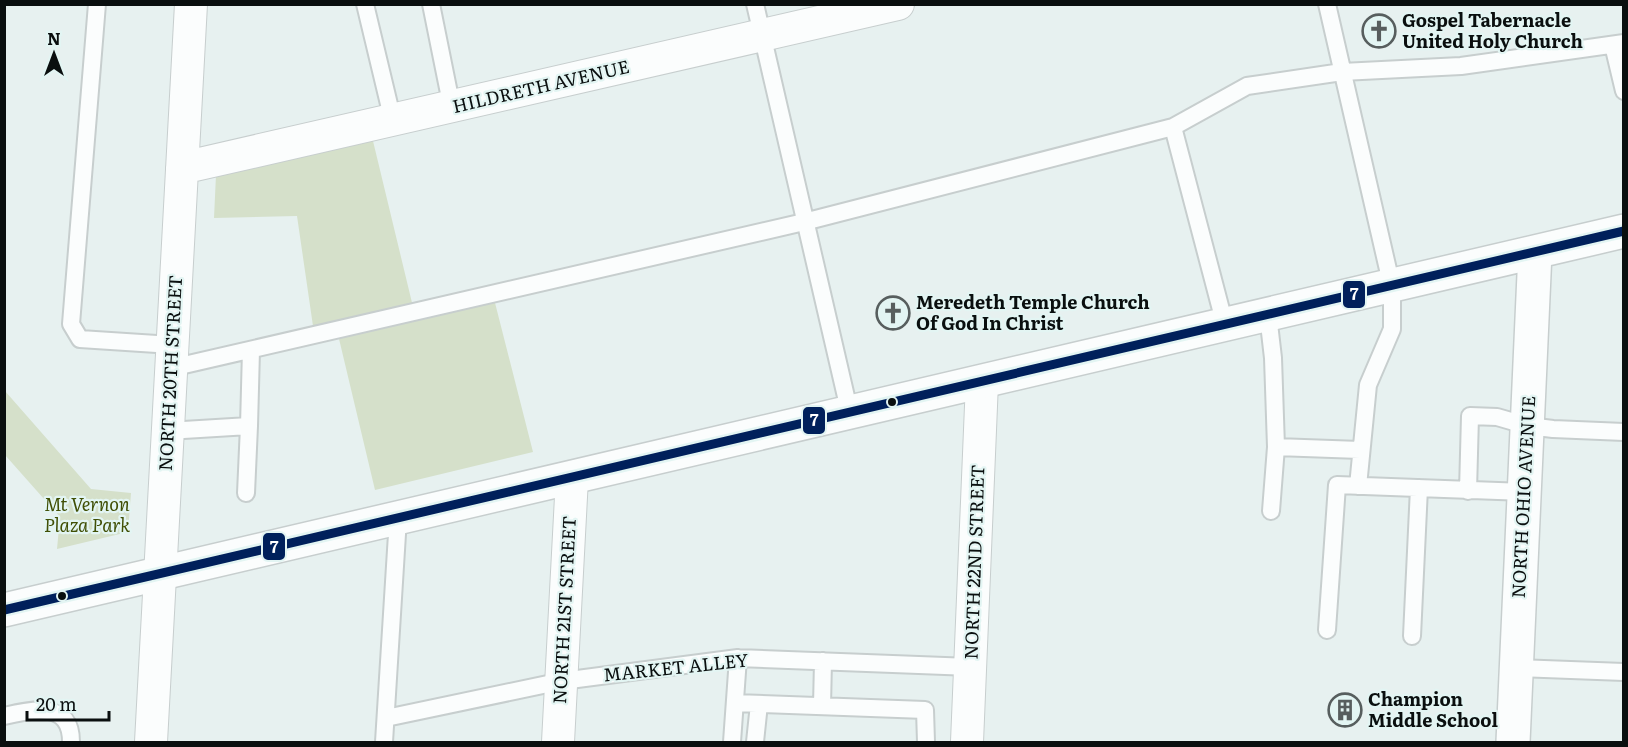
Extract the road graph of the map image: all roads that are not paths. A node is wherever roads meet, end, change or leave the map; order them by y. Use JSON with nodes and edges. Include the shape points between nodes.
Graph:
{"nodes":[{"id":1,"x":97,"y":4,"type":"edge"},
{"id":2,"x":191,"y":4,"type":"edge"},
{"id":3,"x":365,"y":4,"type":"edge"},
{"id":4,"x":431,"y":4,"type":"edge"},
{"id":5,"x":755,"y":4,"type":"edge"},
{"id":6,"x":898,"y":4,"type":"edge"},
{"id":7,"x":1327,"y":4,"type":"edge"},
{"id":8,"x":763,"y":36,"type":"junction"},
{"id":9,"x":1618,"y":44,"type":"edge"},
{"id":10,"x":1342,"y":72,"type":"junction"},
{"id":11,"x":1623,"y":91,"type":"edge"},
{"id":12,"x":452,"y":108,"type":"junction"},
{"id":13,"x":393,"y":121,"type":"junction"},
{"id":14,"x":1173,"y":127,"type":"junction"},
{"id":15,"x":182,"y":168,"type":"junction"},
{"id":16,"x":804,"y":222,"type":"junction"},
{"id":17,"x":1623,"y":231,"type":"edge"},
{"id":18,"x":1535,"y":252,"type":"junction"},
{"id":19,"x":1392,"y":287,"type":"junction"},
{"id":20,"x":1268,"y":315,"type":"junction"},
{"id":21,"x":1225,"y":325,"type":"junction"},
{"id":22,"x":251,"y":350,"type":"junction"},
{"id":23,"x":172,"y":357,"type":"junction"},
{"id":24,"x":982,"y":382,"type":"junction"},
{"id":25,"x":850,"y":414,"type":"junction"},
{"id":26,"x":249,"y":426,"type":"junction"},
{"id":27,"x":1528,"y":426,"type":"junction"},
{"id":28,"x":167,"y":430,"type":"junction"},
{"id":29,"x":1623,"y":432,"type":"edge"},
{"id":30,"x":1276,"y":447,"type":"junction"},
{"id":31,"x":1360,"y":450,"type":"junction"},
{"id":32,"x":572,"y":478,"type":"junction"},
{"id":33,"x":1358,"y":486,"type":"junction"},
{"id":34,"x":1419,"y":488,"type":"junction"},
{"id":35,"x":1468,"y":490,"type":"junction"},
{"id":36,"x":1525,"y":492,"type":"junction"},
{"id":37,"x":246,"y":493,"type":"dead end"},
{"id":38,"x":1271,"y":511,"type":"dead end"},
{"id":39,"x":398,"y":518,"type":"junction"},
{"id":40,"x":159,"y":575,"type":"junction"},
{"id":41,"x":4,"y":610,"type":"edge"},
{"id":42,"x":1327,"y":630,"type":"dead end"},
{"id":43,"x":1412,"y":636,"type":"dead end"},
{"id":44,"x":738,"y":658,"type":"junction"},
{"id":45,"x":824,"y":661,"type":"junction"},
{"id":46,"x":971,"y":667,"type":"junction"},
{"id":47,"x":1516,"y":668,"type":"junction"},
{"id":48,"x":1623,"y":672,"type":"edge"},
{"id":49,"x":562,"y":681,"type":"junction"},
{"id":50,"x":735,"y":703,"type":"junction"},
{"id":51,"x":759,"y":704,"type":"junction"},
{"id":52,"x":822,"y":706,"type":"junction"},
{"id":53,"x":4,"y":716,"type":"edge"},
{"id":54,"x":386,"y":718,"type":"junction"},
{"id":55,"x":71,"y":742,"type":"edge"},
{"id":56,"x":151,"y":742,"type":"edge"},
{"id":57,"x":384,"y":742,"type":"edge"},
{"id":58,"x":558,"y":742,"type":"edge"},
{"id":59,"x":732,"y":742,"type":"edge"},
{"id":60,"x":755,"y":742,"type":"edge"},
{"id":61,"x":926,"y":742,"type":"edge"},
{"id":62,"x":967,"y":742,"type":"edge"},
{"id":63,"x":1513,"y":742,"type":"edge"}],
"edges":[{"from":1,"to":23,"type":"lane","via":[[71,324],[80,339]]},
{"from":2,"to":15,"type":"street","name":"NORTH 20TH STREET"},
{"from":3,"to":13,"type":"lane"},
{"from":4,"to":12,"type":"lane"},
{"from":5,"to":8,"type":"lane"},
{"from":6,"to":8,"type":"street","name":"HILDRETH AVENUE"},
{"from":7,"to":10,"type":"lane"},
{"from":8,"to":12,"type":"street","name":"HILDRETH AVENUE"},
{"from":8,"to":16,"type":"lane"},
{"from":9,"to":10,"type":"lane","via":[[1461,66]]},
{"from":9,"to":11,"type":"lane"},
{"from":10,"to":14,"type":"lane","via":[[1247,86]]},
{"from":10,"to":19,"type":"lane"},
{"from":12,"to":13,"type":"street","name":"HILDRETH AVENUE"},
{"from":13,"to":15,"type":"street","name":"HILDRETH AVENUE"},
{"from":14,"to":16,"type":"lane"},
{"from":14,"to":21,"type":"lane"},
{"from":15,"to":23,"type":"street","name":"NORTH 20TH STREET"},
{"from":16,"to":22,"type":"lane"},
{"from":16,"to":25,"type":"lane"},
{"from":17,"to":18,"type":"street"},
{"from":18,"to":19,"type":"street"},
{"from":18,"to":27,"type":"street","name":"NORTH OHIO AVENUE"},
{"from":19,"to":20,"type":"street"},
{"from":19,"to":31,"type":"lane","via":[[1392,329],[1368,385]]},
{"from":20,"to":21,"type":"street"},
{"from":20,"to":30,"type":"lane"},
{"from":21,"to":24,"type":"street"},
{"from":22,"to":23,"type":"lane"},
{"from":22,"to":26,"type":"lane"},
{"from":23,"to":28,"type":"street","name":"NORTH 20TH STREET"},
{"from":24,"to":25,"type":"street"},
{"from":24,"to":46,"type":"street","name":"NORTH 22ND STREET"},
{"from":25,"to":32,"type":"street"},
{"from":26,"to":28,"type":"lane"},
{"from":26,"to":37,"type":"lane"},
{"from":27,"to":29,"type":"lane"},
{"from":27,"to":35,"type":"lane","via":[[1497,417],[1470,416]]},
{"from":27,"to":36,"type":"street","name":"NORTH OHIO AVENUE"},
{"from":28,"to":40,"type":"street","name":"NORTH 20TH STREET"},
{"from":30,"to":31,"type":"lane"},
{"from":30,"to":38,"type":"lane"},
{"from":31,"to":33,"type":"lane"},
{"from":32,"to":39,"type":"street"},
{"from":32,"to":49,"type":"street","name":"NORTH 21ST STREET"},
{"from":33,"to":34,"type":"lane"},
{"from":33,"to":42,"type":"lane","via":[[1337,485]]},
{"from":34,"to":35,"type":"lane"},
{"from":34,"to":43,"type":"lane"},
{"from":35,"to":36,"type":"lane"},
{"from":36,"to":47,"type":"street","name":"NORTH OHIO AVENUE"},
{"from":39,"to":40,"type":"street"},
{"from":39,"to":54,"type":"lane"},
{"from":40,"to":41,"type":"street"},
{"from":40,"to":56,"type":"street","name":"NORTH 20TH STREET"},
{"from":44,"to":45,"type":"lane","name":"MARKET ALLEY"},
{"from":44,"to":49,"type":"lane","name":"MARKET ALLEY"},
{"from":44,"to":50,"type":"lane"},
{"from":45,"to":46,"type":"lane","name":"MARKET ALLEY"},
{"from":45,"to":52,"type":"lane"},
{"from":46,"to":62,"type":"street","name":"NORTH 22ND STREET"},
{"from":47,"to":48,"type":"lane"},
{"from":47,"to":63,"type":"street","name":"NORTH OHIO AVENUE"},
{"from":49,"to":54,"type":"lane","name":"MARKET ALLEY"},
{"from":49,"to":58,"type":"street","name":"NORTH 21ST STREET"},
{"from":50,"to":51,"type":"lane"},
{"from":50,"to":59,"type":"lane"},
{"from":51,"to":52,"type":"lane"},
{"from":51,"to":60,"type":"lane"},
{"from":52,"to":61,"type":"lane","via":[[925,710]]},
{"from":53,"to":55,"type":"lane","via":[[34,709],[60,715],[71,728]]},
{"from":54,"to":57,"type":"lane"}]}
